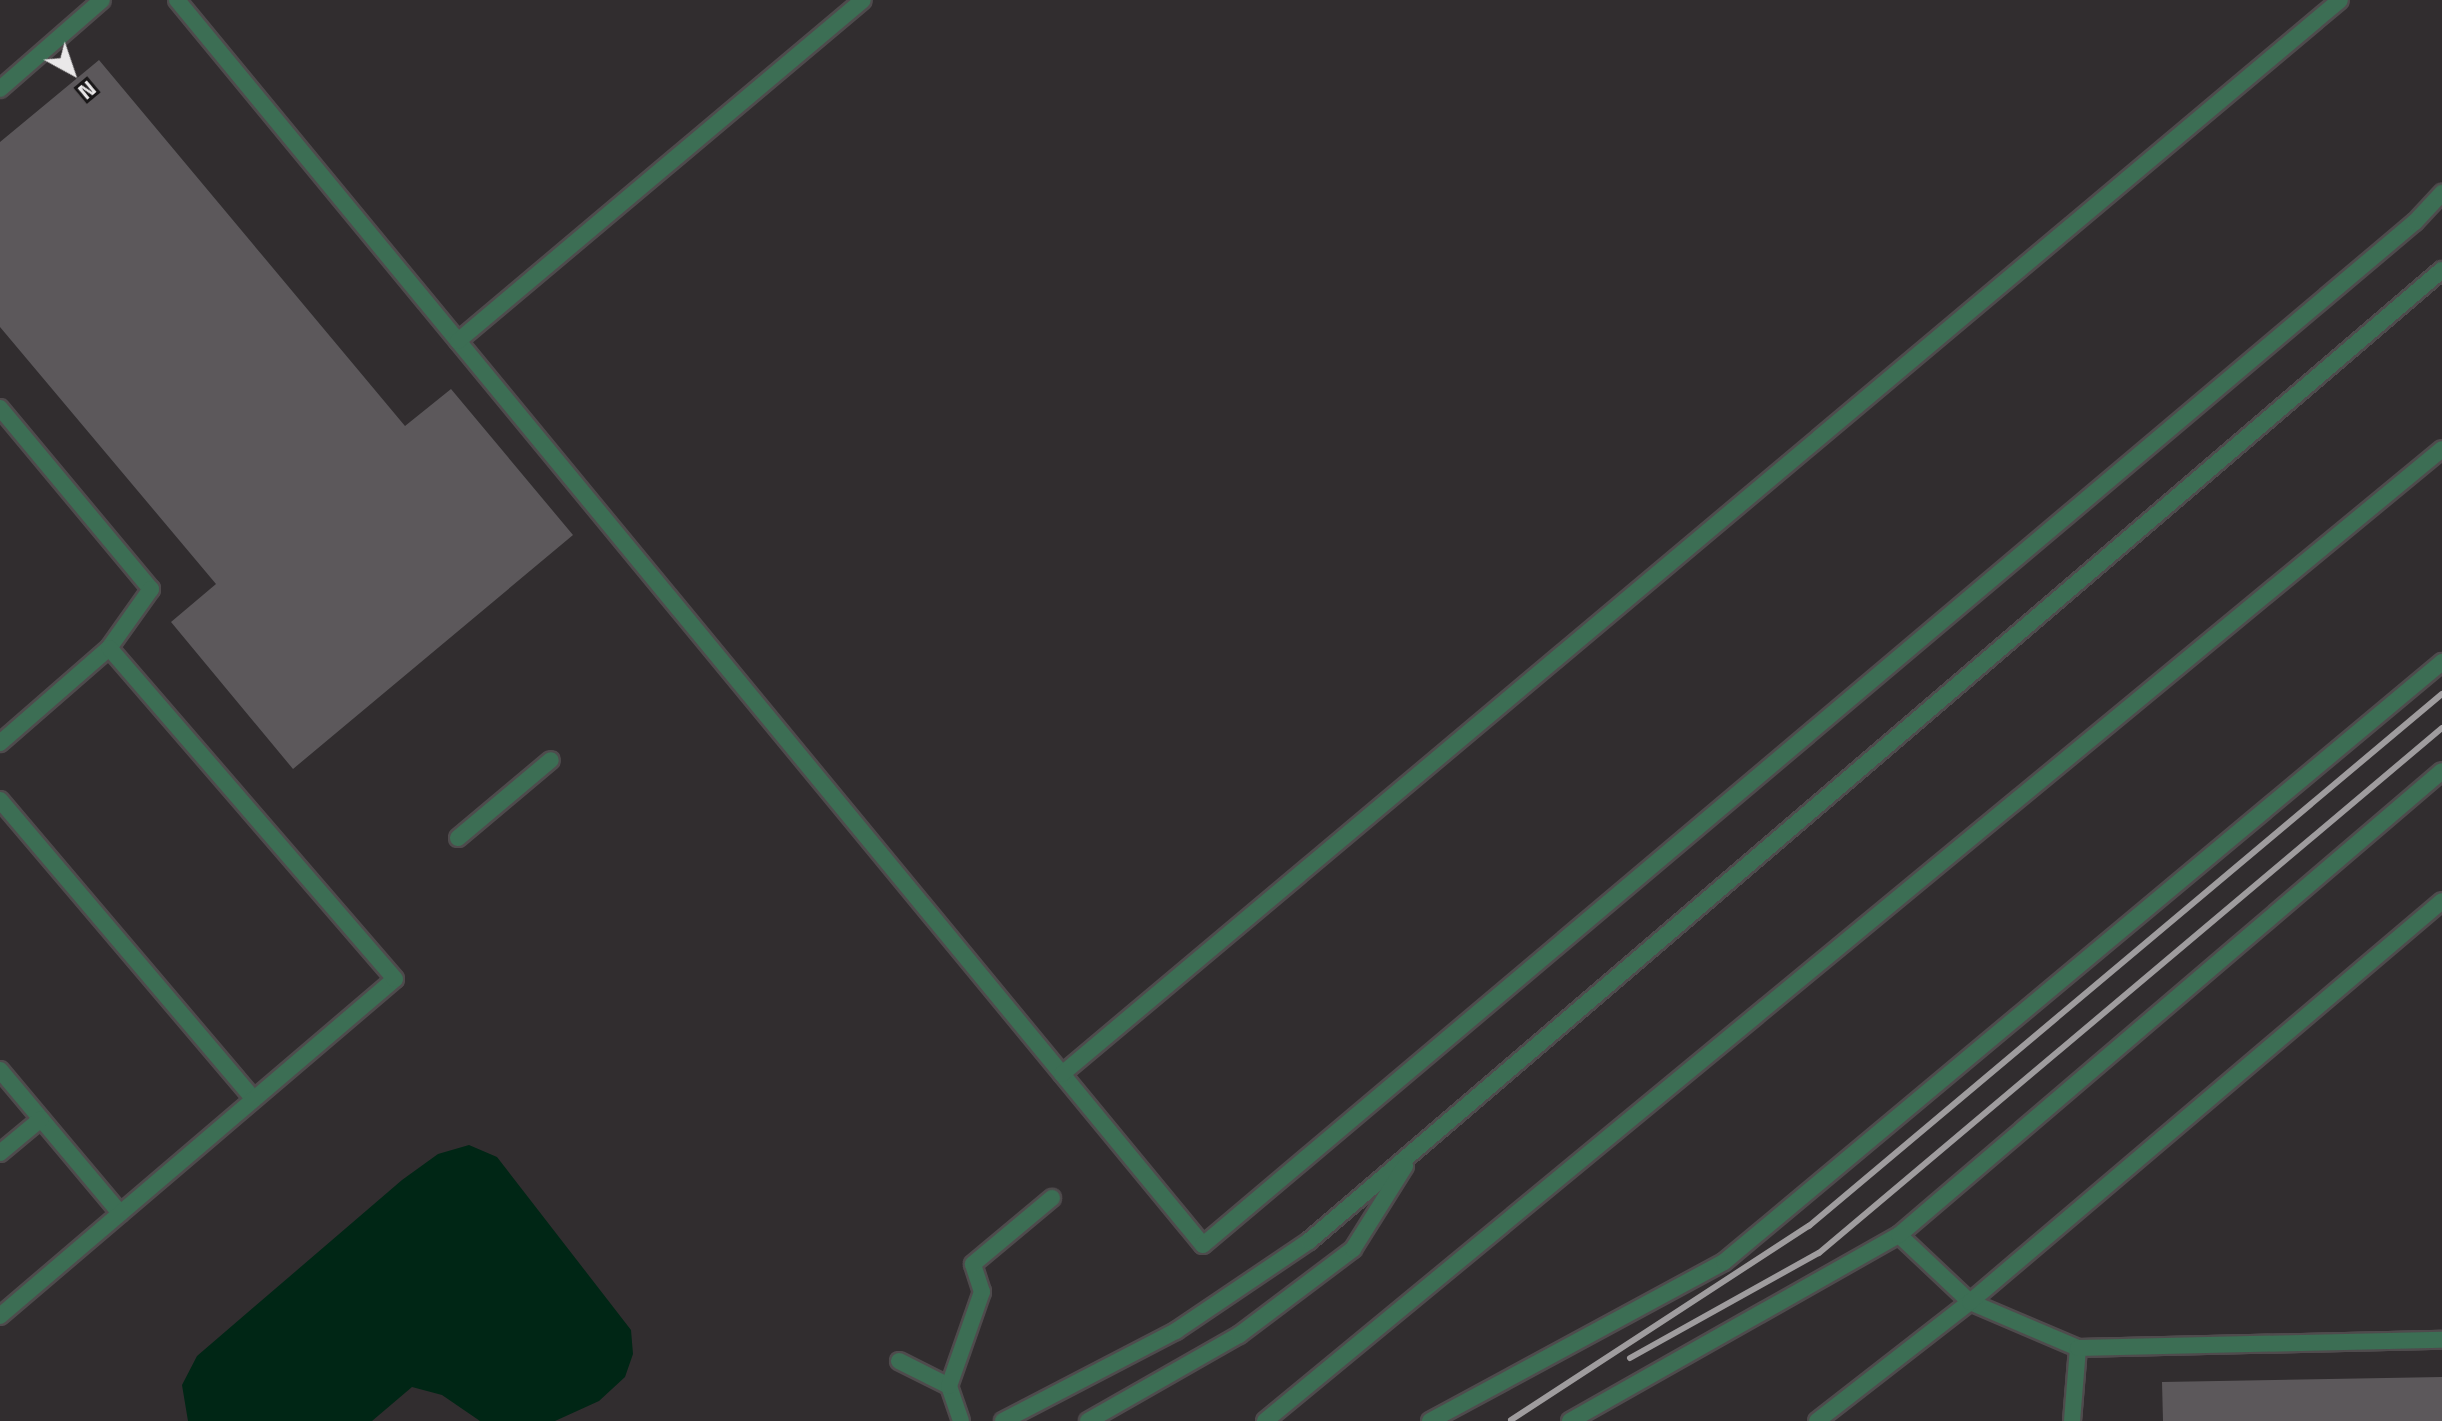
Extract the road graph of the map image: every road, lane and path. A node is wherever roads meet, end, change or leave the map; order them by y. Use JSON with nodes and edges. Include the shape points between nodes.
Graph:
{"nodes":[{"id":1,"x":102,"y":0,"type":"edge"},
{"id":2,"x":177,"y":0,"type":"edge"},
{"id":3,"x":863,"y":0,"type":"edge"},
{"id":4,"x":2340,"y":0,"type":"edge"},
{"id":5,"x":0,"y":89,"type":"edge"},
{"id":6,"x":2442,"y":193,"type":"edge"},
{"id":7,"x":2442,"y":270,"type":"edge"},
{"id":8,"x":458,"y":341,"type":"junction"},
{"id":9,"x":0,"y":408,"type":"edge"},
{"id":10,"x":2442,"y":449,"type":"edge"},
{"id":11,"x":109,"y":648,"type":"junction"},
{"id":12,"x":2442,"y":662,"type":"edge"},
{"id":13,"x":0,"y":743,"type":"edge"},
{"id":14,"x":551,"y":760,"type":"dead end"},
{"id":15,"x":2442,"y":771,"type":"edge"},
{"id":16,"x":0,"y":800,"type":"edge"},
{"id":17,"x":458,"y":838,"type":"dead end"},
{"id":18,"x":2442,"y":901,"type":"edge"},
{"id":19,"x":0,"y":1070,"type":"edge"},
{"id":20,"x":1062,"y":1074,"type":"junction"},
{"id":21,"x":254,"y":1099,"type":"junction"},
{"id":22,"x":41,"y":1119,"type":"junction"},
{"id":23,"x":1414,"y":1150,"type":"junction"},
{"id":24,"x":0,"y":1153,"type":"edge"},
{"id":25,"x":1052,"y":1198,"type":"dead end"},
{"id":26,"x":120,"y":1213,"type":"junction"},
{"id":27,"x":1899,"y":1235,"type":"junction"},
{"id":28,"x":1970,"y":1302,"type":"junction"},
{"id":29,"x":0,"y":1316,"type":"edge"},
{"id":30,"x":2442,"y":1340,"type":"edge"},
{"id":31,"x":2078,"y":1348,"type":"junction"},
{"id":32,"x":899,"y":1361,"type":"dead end"},
{"id":33,"x":949,"y":1386,"type":"junction"},
{"id":34,"x":961,"y":1421,"type":"edge"},
{"id":35,"x":1003,"y":1421,"type":"edge"},
{"id":36,"x":1088,"y":1421,"type":"edge"},
{"id":37,"x":1265,"y":1421,"type":"edge"},
{"id":38,"x":1430,"y":1421,"type":"edge"},
{"id":39,"x":1570,"y":1421,"type":"edge"},
{"id":40,"x":1817,"y":1421,"type":"edge"},
{"id":41,"x":2072,"y":1421,"type":"edge"}],
"edges":[{"from":1,"to":5,"type":"lane"},
{"from":2,"to":8,"type":"lane"},
{"from":3,"to":8,"type":"lane"},
{"from":4,"to":20,"type":"lane"},
{"from":6,"to":20,"type":"lane","via":[[2415,222],[1203,1245]]},
{"from":7,"to":23,"type":"lane"},
{"from":8,"to":20,"type":"lane"},
{"from":9,"to":11,"type":"lane","via":[[151,589]]},
{"from":10,"to":37,"type":"lane"},
{"from":11,"to":13,"type":"lane"},
{"from":11,"to":21,"type":"lane","via":[[395,979]]},
{"from":12,"to":38,"type":"lane","via":[[1724,1262]]},
{"from":14,"to":17,"type":"lane"},
{"from":15,"to":27,"type":"lane"},
{"from":16,"to":21,"type":"lane"},
{"from":18,"to":28,"type":"lane"},
{"from":19,"to":22,"type":"lane"},
{"from":21,"to":26,"type":"lane"},
{"from":22,"to":24,"type":"lane"},
{"from":22,"to":26,"type":"lane"},
{"from":23,"to":35,"type":"lane","via":[[1271,1271],[1176,1331]]},
{"from":23,"to":36,"type":"lane","via":[[1353,1249],[1239,1335]]},
{"from":25,"to":33,"type":"lane","via":[[973,1264],[982,1292]]},
{"from":26,"to":29,"type":"lane"},
{"from":27,"to":28,"type":"lane"},
{"from":27,"to":39,"type":"lane"},
{"from":28,"to":31,"type":"lane"},
{"from":28,"to":40,"type":"lane"},
{"from":30,"to":31,"type":"lane"},
{"from":31,"to":41,"type":"lane"},
{"from":32,"to":33,"type":"lane"},
{"from":33,"to":34,"type":"lane"}]}
